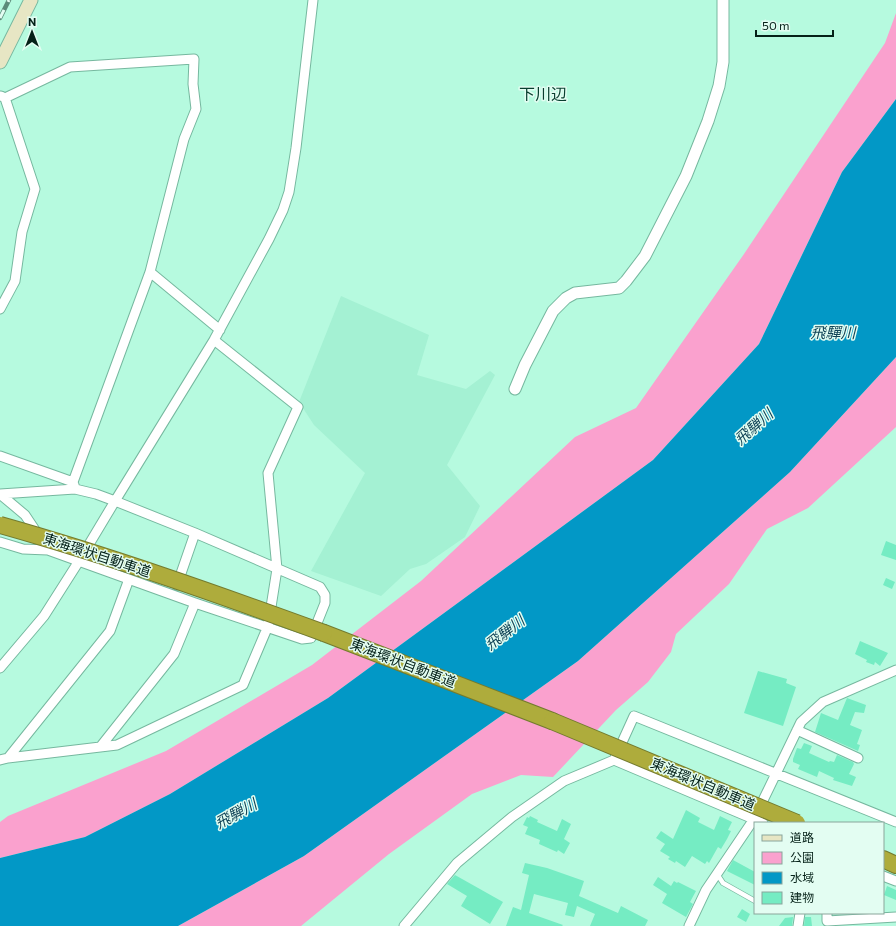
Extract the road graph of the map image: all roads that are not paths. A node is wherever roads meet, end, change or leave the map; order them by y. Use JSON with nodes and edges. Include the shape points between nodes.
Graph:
{"nodes":[{"id":1,"x":31,"y":0,"type":"edge"},
{"id":2,"x":314,"y":0,"type":"edge"},
{"id":3,"x":723,"y":0,"type":"edge"},
{"id":4,"x":0,"y":62,"type":"edge"},
{"id":5,"x":3,"y":96,"type":"edge"},
{"id":6,"x":150,"y":272,"type":"junction"},
{"id":7,"x":0,"y":309,"type":"edge"},
{"id":8,"x":220,"y":330,"type":"junction"},
{"id":9,"x":214,"y":340,"type":"junction"},
{"id":10,"x":515,"y":389,"type":"dead end"},
{"id":11,"x":0,"y":456,"type":"edge"},
{"id":12,"x":74,"y":486,"type":"junction"},
{"id":13,"x":0,"y":494,"type":"edge"},
{"id":14,"x":115,"y":501,"type":"junction"},
{"id":15,"x":0,"y":525,"type":"edge"},
{"id":16,"x":195,"y":533,"type":"junction"},
{"id":17,"x":0,"y":542,"type":"edge"},
{"id":18,"x":48,"y":550,"type":"junction"},
{"id":19,"x":79,"y":561,"type":"junction"},
{"id":20,"x":277,"y":569,"type":"junction"},
{"id":21,"x":129,"y":579,"type":"junction"},
{"id":22,"x":174,"y":595,"type":"junction"},
{"id":23,"x":195,"y":603,"type":"junction"},
{"id":24,"x":268,"y":626,"type":"junction"},
{"id":25,"x":0,"y":668,"type":"edge"},
{"id":26,"x":896,"y":670,"type":"edge"},
{"id":27,"x":797,"y":730,"type":"junction"},
{"id":28,"x":102,"y":746,"type":"junction"},
{"id":29,"x":858,"y":758,"type":"dead end"},
{"id":30,"x":4,"y":759,"type":"edge"},
{"id":31,"x":614,"y":760,"type":"junction"},
{"id":32,"x":777,"y":772,"type":"junction"},
{"id":33,"x":754,"y":819,"type":"junction"},
{"id":34,"x":761,"y":822,"type":"edge"},
{"id":35,"x":795,"y":822,"type":"edge"},
{"id":36,"x":896,"y":822,"type":"edge"},
{"id":37,"x":884,"y":859,"type":"edge"},
{"id":38,"x":896,"y":865,"type":"edge"},
{"id":39,"x":717,"y":874,"type":"junction"},
{"id":40,"x":884,"y":876,"type":"edge"},
{"id":41,"x":896,"y":881,"type":"edge"},
{"id":42,"x":754,"y":900,"type":"edge"},
{"id":43,"x":800,"y":914,"type":"edge"},
{"id":44,"x":827,"y":914,"type":"edge"},
{"id":45,"x":896,"y":917,"type":"edge"},
{"id":46,"x":404,"y":926,"type":"edge"},
{"id":47,"x":689,"y":926,"type":"edge"},
{"id":48,"x":798,"y":926,"type":"edge"}],
"edges":[{"from":1,"to":4,"type":"main road"},
{"from":2,"to":8,"type":"street","via":[[289,192],[270,239]]},
{"from":3,"to":10,"type":"street","via":[[723,62],[719,86],[708,122],[686,176],[645,256],[626,282],[618,288],[575,293],[553,311]]},
{"from":5,"to":6,"type":"street","via":[[70,67],[194,59],[196,109],[184,139]]},
{"from":5,"to":7,"type":"street","via":[[34,189],[22,232],[15,281]]},
{"from":6,"to":8,"type":"street"},
{"from":6,"to":12,"type":"street"},
{"from":8,"to":9,"type":"street"},
{"from":9,"to":14,"type":"street"},
{"from":9,"to":20,"type":"street","via":[[298,407],[268,473]]},
{"from":11,"to":12,"type":"street"},
{"from":12,"to":13,"type":"street"},
{"from":12,"to":14,"type":"street"},
{"from":13,"to":18,"type":"street","via":[[25,515]]},
{"from":14,"to":16,"type":"street"},
{"from":14,"to":19,"type":"street"},
{"from":15,"to":35,"type":"highway","name":"東海環状自動車道","bridge":true,"via":[[74,546],[342,639],[561,724]]},
{"from":16,"to":20,"type":"street"},
{"from":16,"to":22,"type":"street"},
{"from":17,"to":18,"type":"street","via":[[23,550]]},
{"from":18,"to":19,"type":"street"},
{"from":19,"to":21,"type":"street"},
{"from":19,"to":25,"type":"street","via":[[44,616]]},
{"from":20,"to":24,"type":"street"},
{"from":20,"to":24,"type":"street","via":[[320,587],[326,595],[326,603],[311,638],[302,639]]},
{"from":21,"to":22,"type":"street"},
{"from":21,"to":30,"type":"street","via":[[110,631]]},
{"from":22,"to":23,"type":"street"},
{"from":23,"to":24,"type":"street"},
{"from":23,"to":28,"type":"street","via":[[174,654]]},
{"from":24,"to":28,"type":"street","via":[[243,685],[116,745]]},
{"from":26,"to":27,"type":"street","via":[[823,702],[801,722]]},
{"from":27,"to":29,"type":"street"},
{"from":27,"to":32,"type":"street"},
{"from":28,"to":30,"type":"street"},
{"from":31,"to":32,"type":"street","via":[[634,716]]},
{"from":31,"to":33,"type":"street"},
{"from":31,"to":46,"type":"street","via":[[564,781],[512,817],[456,863]]},
{"from":32,"to":33,"type":"street"},
{"from":32,"to":36,"type":"street"},
{"from":33,"to":34,"type":"street"},
{"from":33,"to":39,"type":"street"},
{"from":37,"to":38,"type":"highway"},
{"from":39,"to":42,"type":"lane","via":[[723,883]]},
{"from":39,"to":47,"type":"street","via":[[706,890]]},
{"from":40,"to":41,"type":"street"},
{"from":43,"to":48,"type":"street"},
{"from":44,"to":45,"type":"street","via":[[827,921]]}]}
